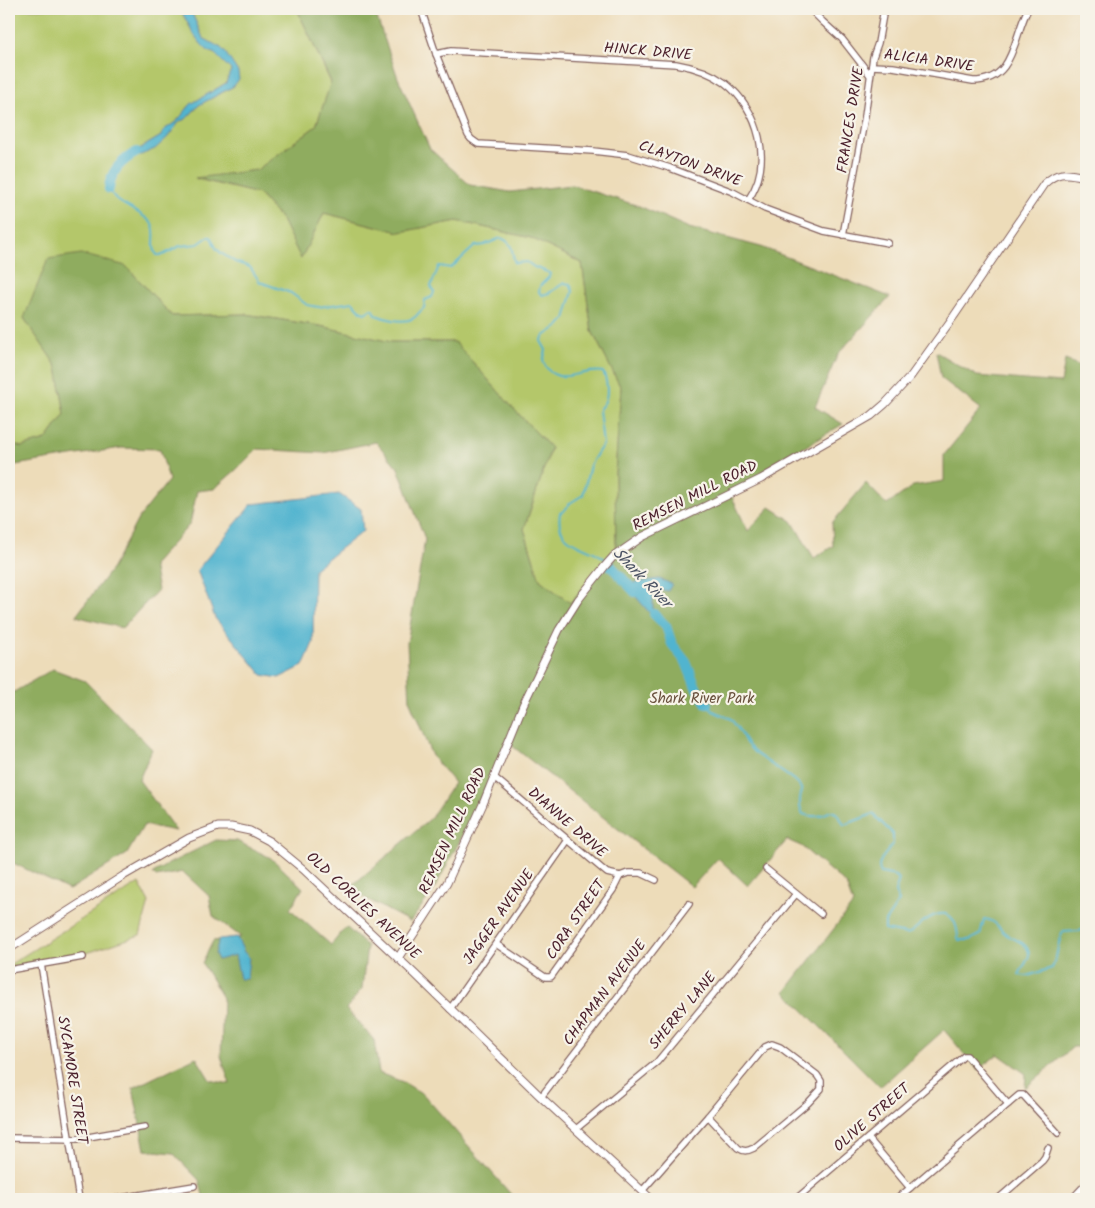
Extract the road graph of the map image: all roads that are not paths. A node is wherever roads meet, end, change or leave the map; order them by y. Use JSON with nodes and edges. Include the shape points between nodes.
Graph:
{"nodes":[{"id":1,"x":421,"y":9,"type":"edge"},
{"id":2,"x":810,"y":9,"type":"edge"},
{"id":3,"x":884,"y":9,"type":"edge"},
{"id":4,"x":1028,"y":9,"type":"edge"},
{"id":5,"x":436,"y":54,"type":"junction"},
{"id":6,"x":872,"y":66,"type":"junction"},
{"id":7,"x":870,"y":75,"type":"junction"},
{"id":8,"x":1086,"y":177,"type":"edge"},
{"id":9,"x":748,"y":200,"type":"junction"},
{"id":10,"x":843,"y":235,"type":"junction"},
{"id":11,"x":888,"y":243,"type":"dead end"},
{"id":12,"x":494,"y":777,"type":"junction"},
{"id":13,"x":568,"y":840,"type":"junction"},
{"id":14,"x":766,"y":869,"type":"dead end"},
{"id":15,"x":620,"y":876,"type":"junction"},
{"id":16,"x":656,"y":880,"type":"dead end"},
{"id":17,"x":796,"y":894,"type":"junction"},
{"id":18,"x":689,"y":904,"type":"dead end"},
{"id":19,"x":821,"y":914,"type":"dead end"},
{"id":20,"x":496,"y":944,"type":"junction"},
{"id":21,"x":9,"y":949,"type":"edge"},
{"id":22,"x":83,"y":957,"type":"dead end"},
{"id":23,"x":398,"y":958,"type":"junction"},
{"id":24,"x":40,"y":964,"type":"junction"},
{"id":25,"x":9,"y":970,"type":"edge"},
{"id":26,"x":450,"y":1009,"type":"junction"},
{"id":27,"x":541,"y":1097,"type":"junction"},
{"id":28,"x":1008,"y":1104,"type":"junction"},
{"id":29,"x":708,"y":1116,"type":"junction"},
{"id":30,"x":145,"y":1128,"type":"dead end"},
{"id":31,"x":576,"y":1129,"type":"junction"},
{"id":32,"x":1058,"y":1134,"type":"dead end"},
{"id":33,"x":9,"y":1138,"type":"edge"},
{"id":34,"x":868,"y":1138,"type":"junction"},
{"id":35,"x":69,"y":1139,"type":"junction"},
{"id":36,"x":1048,"y":1148,"type":"dead end"},
{"id":37,"x":1086,"y":1184,"type":"edge"},
{"id":38,"x":194,"y":1186,"type":"dead end"},
{"id":39,"x":910,"y":1188,"type":"junction"},
{"id":40,"x":642,"y":1191,"type":"junction"},
{"id":41,"x":79,"y":1199,"type":"edge"},
{"id":42,"x":115,"y":1199,"type":"edge"},
{"id":43,"x":650,"y":1199,"type":"edge"},
{"id":44,"x":796,"y":1199,"type":"edge"},
{"id":45,"x":897,"y":1199,"type":"edge"},
{"id":46,"x":998,"y":1199,"type":"edge"},
{"id":47,"x":1072,"y":1199,"type":"edge"}],
"edges":[{"from":1,"to":5,"type":"street"},
{"from":2,"to":7,"type":"street","name":"ALICIA DRIVE","via":[[842,39]]},
{"from":3,"to":6,"type":"street","name":"FRANCES DRIVE"},
{"from":4,"to":6,"type":"street","name":"ALICIA DRIVE","via":[[1008,62],[985,80]]},
{"from":5,"to":9,"type":"street","name":"CLAYTON DRIVE","via":[[468,135],[476,143],[628,155],[670,168]]},
{"from":5,"to":9,"type":"street","name":"HINCK DRIVE","via":[[452,51],[676,64],[709,73],[738,96],[757,128],[760,168],[754,192]]},
{"from":6,"to":7,"type":"street","name":"FRANCES DRIVE"},
{"from":7,"to":10,"type":"street","name":"FRANCES DRIVE"},
{"from":8,"to":12,"type":"street","name":"REMSEN MILL ROAD","via":[[1055,175],[1044,184],[911,376],[871,416],[761,479],[650,532],[613,557],[578,600],[559,630],[523,705]]},
{"from":9,"to":10,"type":"street","name":"CLAYTON DRIVE","via":[[795,221]]},
{"from":10,"to":11,"type":"street","name":"CLAYTON DRIVE"},
{"from":12,"to":13,"type":"street","name":"DIANNE DRIVE"},
{"from":12,"to":23,"type":"street","name":"REMSEN MILL ROAD","via":[[446,883]]},
{"from":13,"to":15,"type":"street","name":"DIANNE DRIVE","via":[[607,873]]},
{"from":13,"to":20,"type":"street","name":"JAGGER AVENUE"},
{"from":14,"to":17,"type":"street"},
{"from":15,"to":16,"type":"street","name":"DIANNE DRIVE","via":[[641,873]]},
{"from":15,"to":20,"type":"street","name":"CORA STREET","via":[[551,977],[545,977]]},
{"from":17,"to":19,"type":"street"},
{"from":17,"to":31,"type":"street","name":"SHERRY LANE","via":[[657,1062]]},
{"from":18,"to":27,"type":"street","name":"CHAPMAN AVENUE"},
{"from":20,"to":26,"type":"street","name":"JAGGER AVENUE"},
{"from":21,"to":23,"type":"street","name":"OLD CORLIES AVENUE","via":[[158,854],[208,830],[231,827],[255,834],[285,853]]},
{"from":22,"to":24,"type":"street"},
{"from":23,"to":26,"type":"street","name":"OLD CORLIES AVENUE"},
{"from":24,"to":25,"type":"street"},
{"from":24,"to":35,"type":"street","name":"SYCAMORE STREET"},
{"from":26,"to":27,"type":"street","name":"OLD CORLIES AVENUE"},
{"from":27,"to":31,"type":"street","name":"OLD CORLIES AVENUE"},
{"from":28,"to":32,"type":"street","via":[[1023,1095]]},
{"from":28,"to":34,"type":"street","name":"OLIVE STREET","via":[[964,1056]]},
{"from":28,"to":39,"type":"street"},
{"from":29,"to":29,"type":"street","via":[[768,1045],[780,1047],[821,1081],[819,1092],[750,1151],[738,1148]]},
{"from":29,"to":40,"type":"street"},
{"from":30,"to":35,"type":"street"},
{"from":31,"to":40,"type":"street","name":"OLD CORLIES AVENUE"},
{"from":33,"to":35,"type":"street"},
{"from":34,"to":39,"type":"street"},
{"from":34,"to":44,"type":"street","name":"OLIVE STREET"},
{"from":35,"to":41,"type":"street","name":"SYCAMORE STREET"},
{"from":36,"to":46,"type":"street","via":[[1042,1161]]},
{"from":37,"to":47,"type":"street"},
{"from":38,"to":42,"type":"street"},
{"from":39,"to":45,"type":"street"},
{"from":40,"to":43,"type":"street","name":"OLD CORLIES AVENUE"}]}
